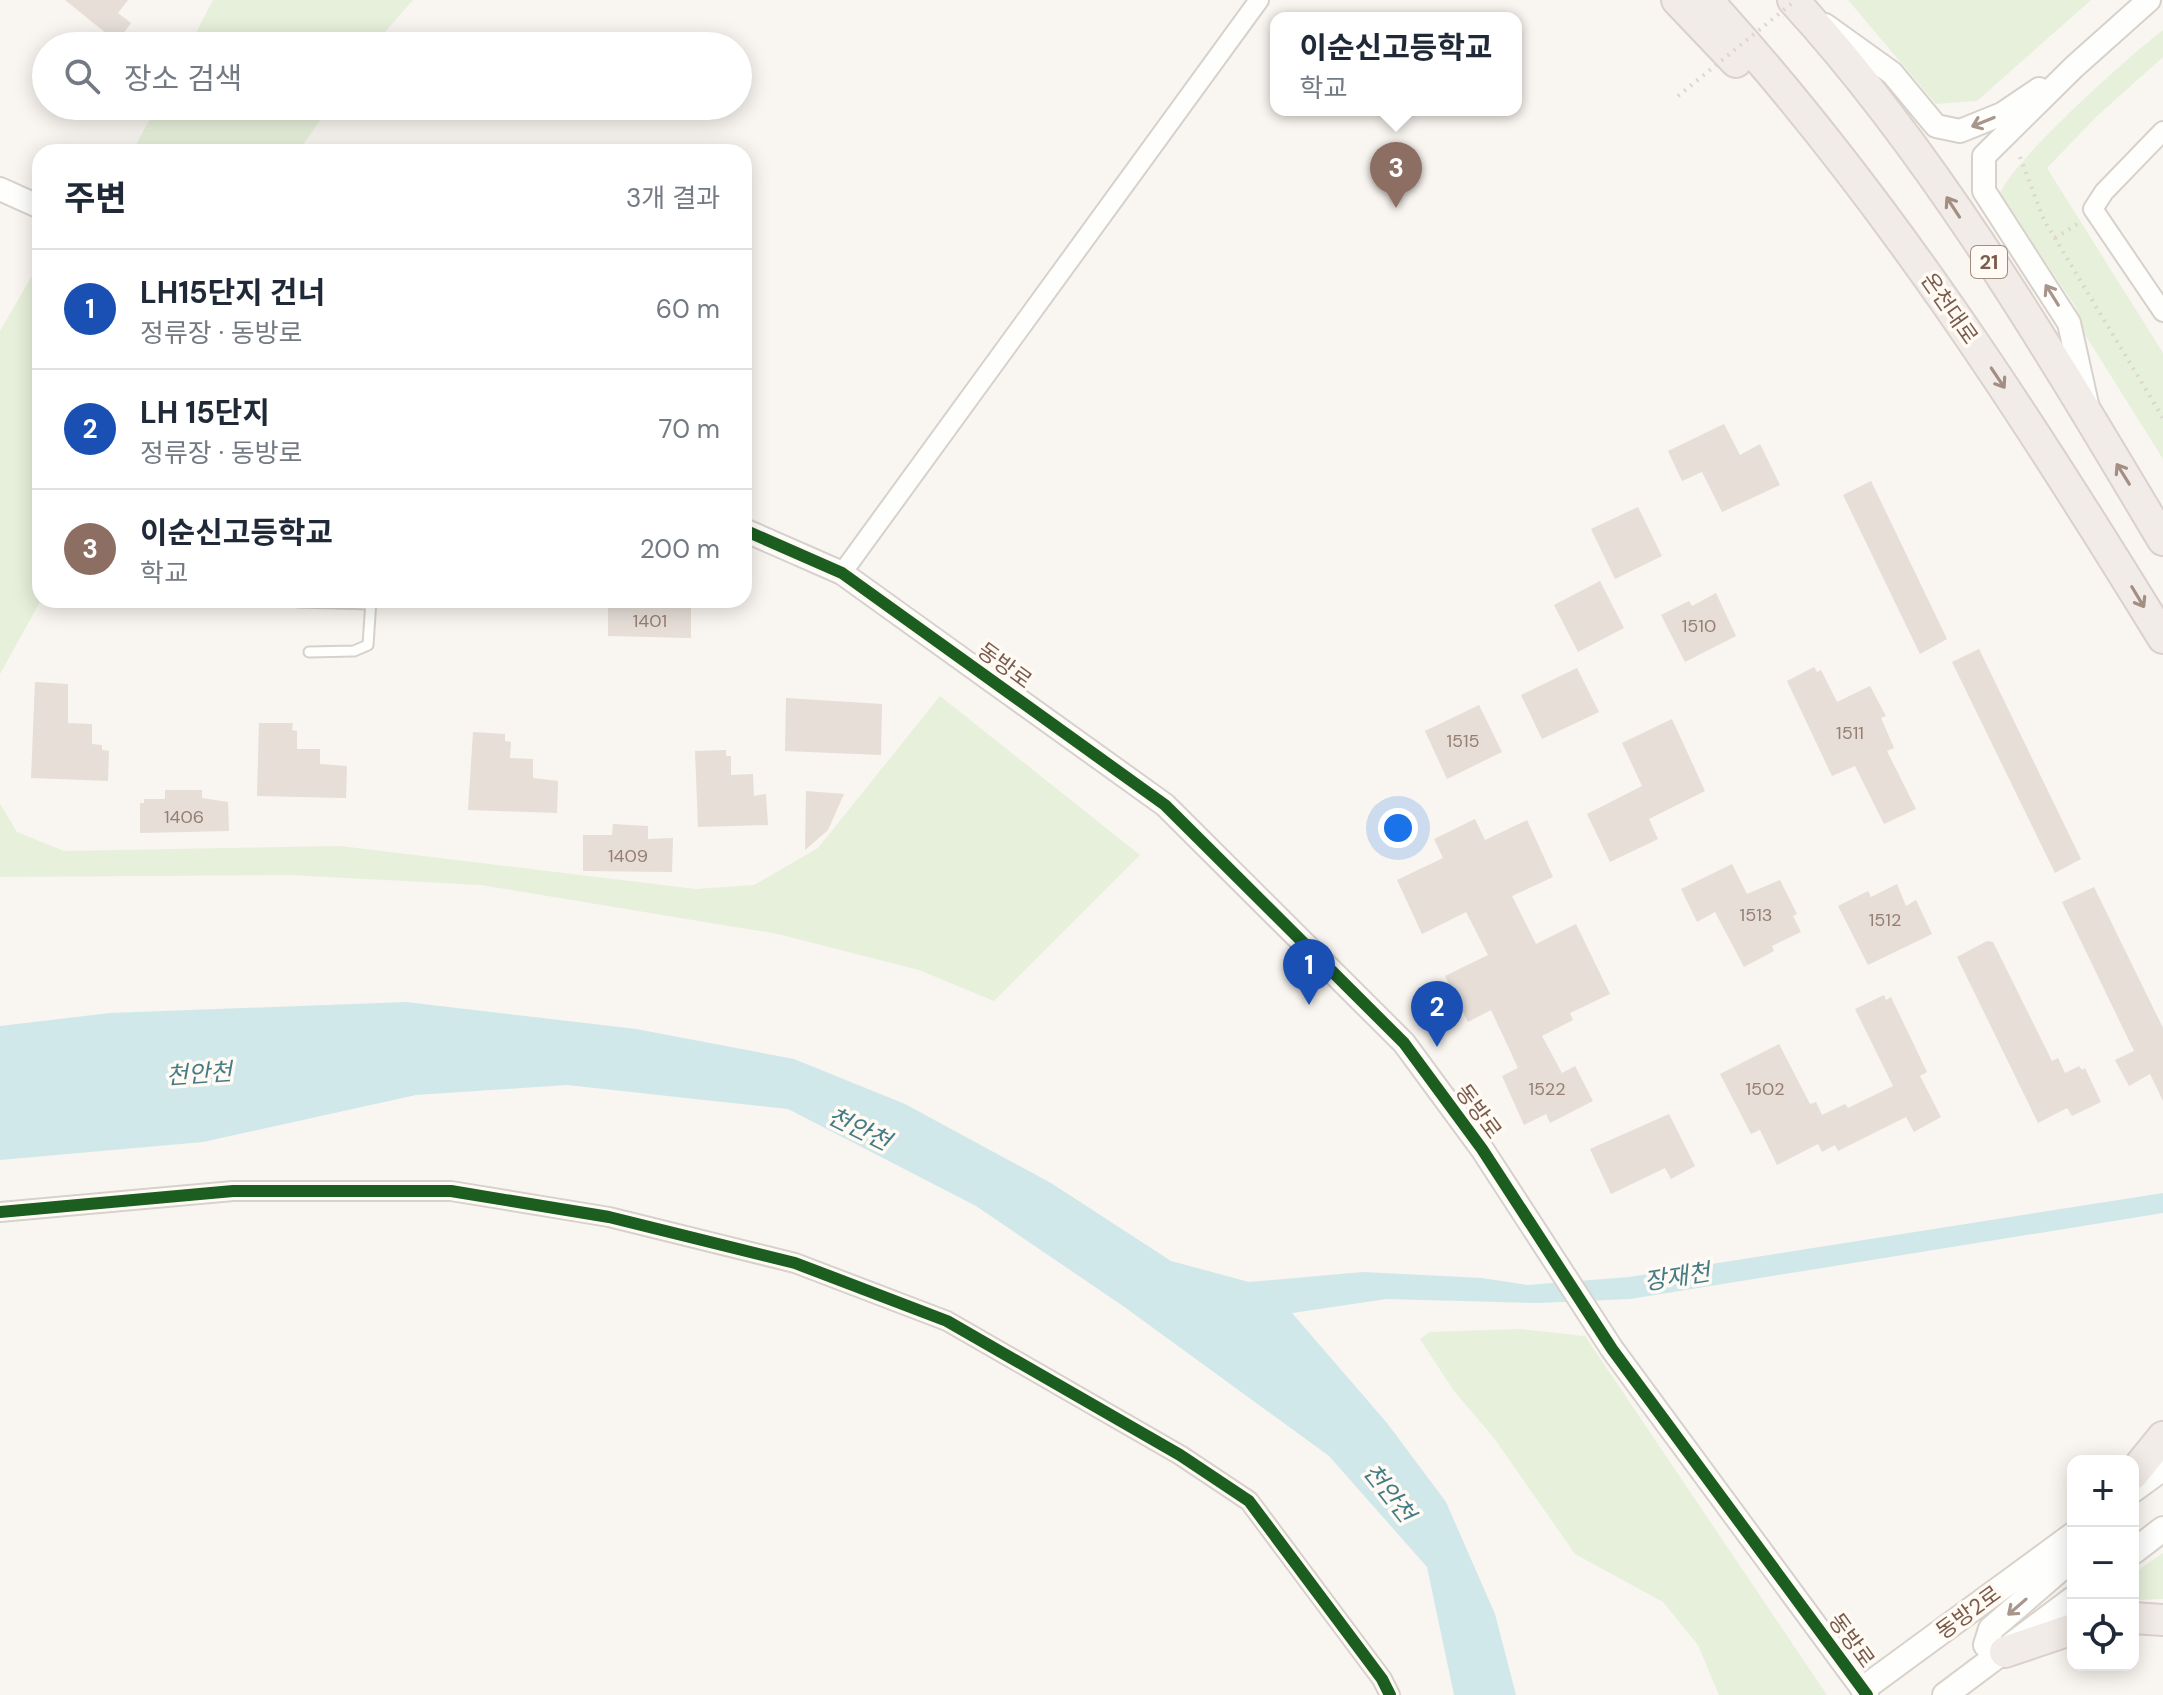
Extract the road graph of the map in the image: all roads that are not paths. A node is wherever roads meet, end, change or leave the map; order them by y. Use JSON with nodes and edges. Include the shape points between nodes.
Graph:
{"nodes":[{"id":1,"x":1259,"y":0,"type":"edge"},
{"id":2,"x":1677,"y":0,"type":"edge"},
{"id":3,"x":1707,"y":0,"type":"edge"},
{"id":4,"x":2149,"y":0,"type":"edge"},
{"id":5,"x":1797,"y":3,"type":"edge"},
{"id":6,"x":2074,"y":67,"type":"junction"},
{"id":7,"x":2163,"y":131,"type":"edge"},
{"id":8,"x":1856,"y":177,"type":"junction"},
{"id":9,"x":0,"y":189,"type":"edge"},
{"id":10,"x":32,"y":203,"type":"edge"},
{"id":11,"x":2162,"y":307,"type":"edge"},
{"id":12,"x":2091,"y":421,"type":"junction"},
{"id":13,"x":752,"y":534,"type":"edge"},
{"id":14,"x":2163,"y":540,"type":"edge"},
{"id":15,"x":842,"y":573,"type":"junction"},
{"id":16,"x":370,"y":608,"type":"edge"},
{"id":17,"x":2163,"y":638,"type":"edge"},
{"id":18,"x":309,"y":652,"type":"dead end"},
{"id":19,"x":0,"y":1212,"type":"edge"},
{"id":20,"x":2163,"y":1437,"type":"edge"},
{"id":21,"x":2141,"y":1482,"type":"edge"},
{"id":22,"x":2163,"y":1529,"type":"edge"},
{"id":23,"x":2067,"y":1540,"type":"edge"},
{"id":24,"x":2139,"y":1547,"type":"edge"},
{"id":25,"x":2067,"y":1563,"type":"edge"},
{"id":26,"x":2067,"y":1604,"type":"edge"},
{"id":27,"x":2139,"y":1618,"type":"edge"},
{"id":28,"x":2163,"y":1620,"type":"edge"},
{"id":29,"x":2067,"y":1631,"type":"edge"},
{"id":30,"x":2005,"y":1652,"type":"junction"},
{"id":31,"x":1865,"y":1692,"type":"edge"},
{"id":32,"x":1390,"y":1695,"type":"edge"},
{"id":33,"x":1945,"y":1695,"type":"edge"}],
"edges":[{"from":1,"to":15,"type":"street"},
{"from":2,"to":8,"type":"highway","via":[[1775,103]]},
{"from":3,"to":8,"type":"highway","name":"온천대로"},
{"from":4,"to":6,"type":"street"},
{"from":6,"to":5,"type":"street","one_way":true,"via":[[2002,114],[1960,131],[1936,126],[1892,73]]},
{"from":12,"to":5,"type":"highway","number":"21","one_way":true,"via":[[1938,184]]},
{"from":12,"to":6,"type":"street","one_way":true,"via":[[2069,323],[1984,191],[1984,156]]},
{"from":7,"to":11,"type":"street","via":[[2093,209]]},
{"from":8,"to":17,"type":"highway","name":"온천대로","one_way":true,"via":[[2067,481]]},
{"from":9,"to":10,"type":"street"},
{"from":14,"to":12,"type":"highway","number":"21","one_way":true},
{"from":13,"to":15,"type":"street","name":"동방로"},
{"from":15,"to":31,"type":"street","name":"동방로","via":[[1165,805],[1404,1043],[1530,1220],[1612,1349]]},
{"from":16,"to":18,"type":"lane","via":[[368,645],[354,651]]},
{"from":19,"to":32,"type":"street","via":[[233,1191],[451,1191],[609,1217],[795,1263],[947,1321],[1180,1455],[1249,1501]]},
{"from":20,"to":21,"type":"highway"},
{"from":22,"to":24,"type":"main road"},
{"from":23,"to":31,"type":"main road","name":"동방2로"},
{"from":25,"to":30,"type":"main road","one_way":true,"via":[[1991,1629],[1986,1645]]},
{"from":26,"to":30,"type":"main road"},
{"from":27,"to":28,"type":"highway"},
{"from":29,"to":30,"type":"highway"},
{"from":30,"to":33,"type":"main road"}]}
